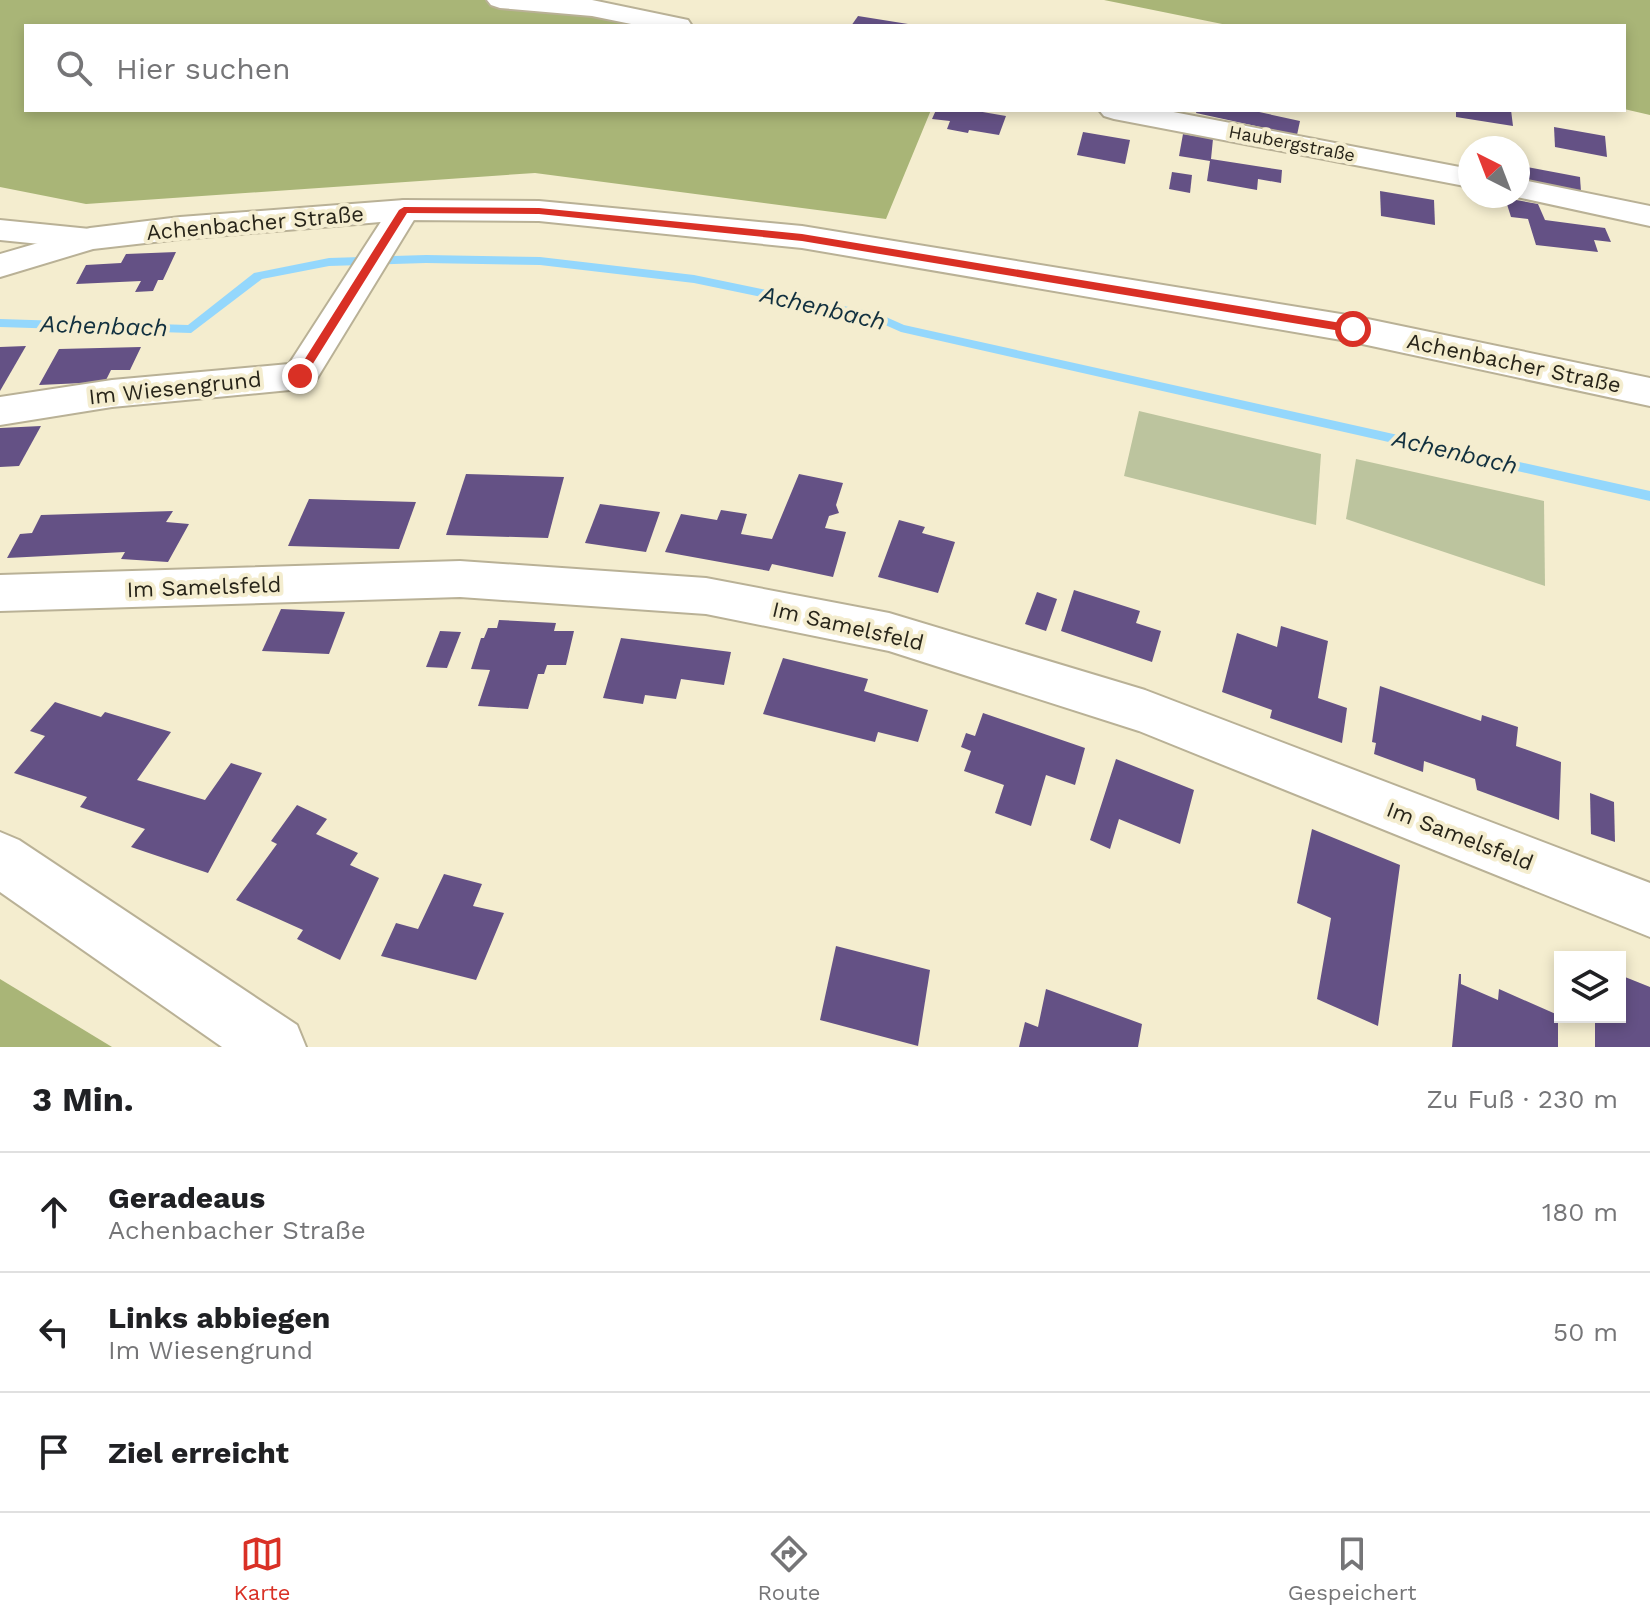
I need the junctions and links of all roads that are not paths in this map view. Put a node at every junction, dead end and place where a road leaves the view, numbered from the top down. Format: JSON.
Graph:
{"nodes":[{"id":1,"x":500,"y":0,"type":"edge"},
{"id":2,"x":669,"y":24,"type":"edge"},
{"id":3,"x":1125,"y":112,"type":"edge"},
{"id":4,"x":1458,"y":176,"type":"edge"},
{"id":5,"x":1530,"y":191,"type":"edge"},
{"id":6,"x":404,"y":210,"type":"junction"},
{"id":7,"x":1650,"y":216,"type":"edge"},
{"id":8,"x":0,"y":230,"type":"edge"},
{"id":9,"x":90,"y":239,"type":"junction"},
{"id":10,"x":0,"y":266,"type":"edge"},
{"id":11,"x":1650,"y":392,"type":"edge"},
{"id":12,"x":0,"y":411,"type":"edge"},
{"id":13,"x":0,"y":593,"type":"edge"},
{"id":14,"x":0,"y":859,"type":"edge"},
{"id":15,"x":1650,"y":910,"type":"edge"},
{"id":16,"x":275,"y":1047,"type":"edge"}],
"edges":[{"from":1,"to":2,"type":"street"},
{"from":3,"to":4,"type":"street","name":"Haubergstraße"},
{"from":5,"to":7,"type":"street"},
{"from":6,"to":9,"type":"main road","name":"Achenbacher Straße"},
{"from":6,"to":11,"type":"main road","name":"Achenbacher Straße"},
{"from":6,"to":12,"type":"street","name":"Im Wiesengrund"},
{"from":8,"to":9,"type":"street"},
{"from":9,"to":10,"type":"main road","name":"Achenbacher Straße"},
{"from":13,"to":15,"type":"street","name":"Im Samelsfeld"},
{"from":14,"to":16,"type":"main road"}]}
